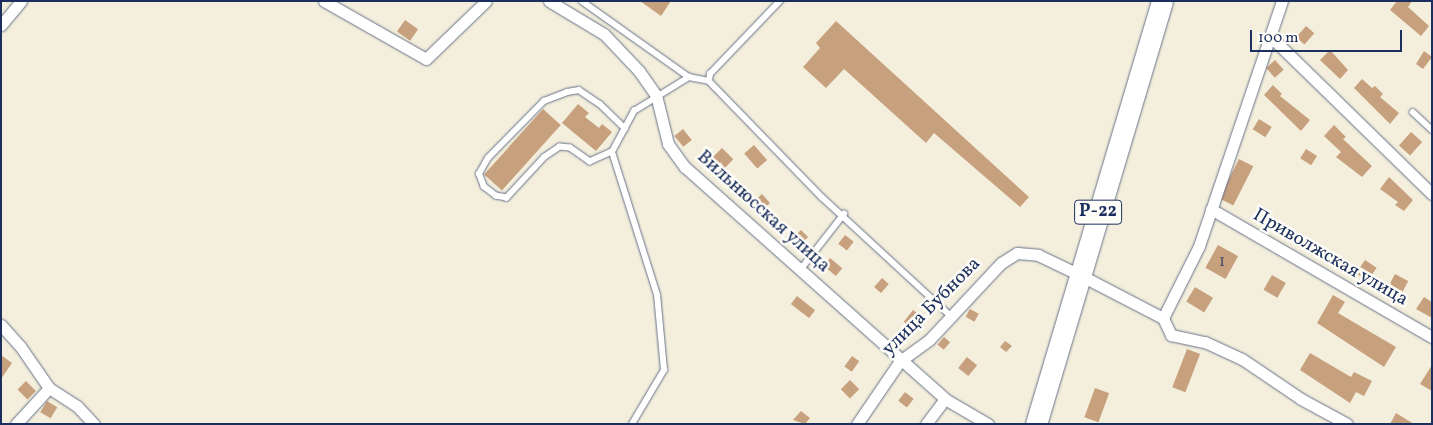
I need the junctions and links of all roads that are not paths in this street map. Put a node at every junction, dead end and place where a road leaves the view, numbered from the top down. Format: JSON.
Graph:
{"nodes":[{"id":1,"x":21,"y":1,"type":"edge"},
{"id":2,"x":324,"y":1,"type":"edge"},
{"id":3,"x":486,"y":1,"type":"edge"},
{"id":4,"x":549,"y":1,"type":"edge"},
{"id":5,"x":582,"y":1,"type":"edge"},
{"id":6,"x":780,"y":1,"type":"edge"},
{"id":7,"x":1162,"y":1,"type":"edge"},
{"id":8,"x":1282,"y":1,"type":"edge"},
{"id":9,"x":1,"y":25,"type":"edge"},
{"id":10,"x":1272,"y":37,"type":"junction"},
{"id":11,"x":689,"y":77,"type":"junction"},
{"id":12,"x":709,"y":81,"type":"junction"},
{"id":13,"x":656,"y":95,"type":"junction"},
{"id":14,"x":1413,"y":112,"type":"dead end"},
{"id":15,"x":625,"y":128,"type":"junction"},
{"id":16,"x":1432,"y":130,"type":"edge"},
{"id":17,"x":612,"y":152,"type":"junction"},
{"id":18,"x":1432,"y":194,"type":"edge"},
{"id":19,"x":1211,"y":209,"type":"junction"},
{"id":20,"x":844,"y":214,"type":"junction"},
{"id":21,"x":801,"y":269,"type":"junction"},
{"id":22,"x":1080,"y":276,"type":"junction"},
{"id":23,"x":951,"y":316,"type":"junction"},
{"id":24,"x":1163,"y":318,"type":"junction"},
{"id":25,"x":1,"y":325,"type":"edge"},
{"id":26,"x":1432,"y":337,"type":"edge"},
{"id":27,"x":900,"y":361,"type":"junction"},
{"id":28,"x":49,"y":388,"type":"junction"},
{"id":29,"x":945,"y":399,"type":"junction"},
{"id":30,"x":1039,"y":421,"type":"edge"},
{"id":31,"x":16,"y":424,"type":"edge"},
{"id":32,"x":94,"y":424,"type":"edge"},
{"id":33,"x":632,"y":424,"type":"edge"},
{"id":34,"x":857,"y":424,"type":"edge"},
{"id":35,"x":926,"y":424,"type":"edge"},
{"id":36,"x":988,"y":424,"type":"edge"},
{"id":37,"x":1347,"y":424,"type":"edge"}],
"edges":[{"from":1,"to":9,"type":"street"},
{"from":2,"to":3,"type":"street"},
{"from":4,"to":13,"type":"street","name":"Вильнюсская улица"},
{"from":5,"to":11,"type":"lane"},
{"from":6,"to":12,"type":"lane"},
{"from":7,"to":22,"type":"highway","number":"Р-22"},
{"from":8,"to":10,"type":"street"},
{"from":10,"to":18,"type":"street"},
{"from":10,"to":19,"type":"street"},
{"from":11,"to":12,"type":"lane"},
{"from":11,"to":13,"type":"lane"},
{"from":12,"to":20,"type":"lane"},
{"from":13,"to":15,"type":"lane"},
{"from":13,"to":21,"type":"street","name":"Вильнюсская улица"},
{"from":14,"to":16,"type":"lane"},
{"from":15,"to":17,"type":"lane"},
{"from":15,"to":17,"type":"lane"},
{"from":17,"to":33,"type":"lane"},
{"from":19,"to":24,"type":"street"},
{"from":19,"to":26,"type":"street","name":"Приволжская улица"},
{"from":20,"to":21,"type":"lane"},
{"from":20,"to":23,"type":"lane"},
{"from":21,"to":27,"type":"street","name":"Вильнюсская улица"},
{"from":22,"to":23,"type":"street","name":"улица Бубнова"},
{"from":22,"to":24,"type":"street","name":"улица Бубнова"},
{"from":22,"to":30,"type":"highway","number":"Р-22"},
{"from":23,"to":27,"type":"street","name":"улица Бубнова"},
{"from":24,"to":37,"type":"street"},
{"from":25,"to":28,"type":"street"},
{"from":27,"to":29,"type":"street","name":"Вильнюсская улица"},
{"from":27,"to":34,"type":"street","name":"улица Бубнова"},
{"from":28,"to":31,"type":"street"},
{"from":28,"to":32,"type":"street"},
{"from":29,"to":35,"type":"street"},
{"from":29,"to":36,"type":"street","name":"Вильнюсская улица"}]}
